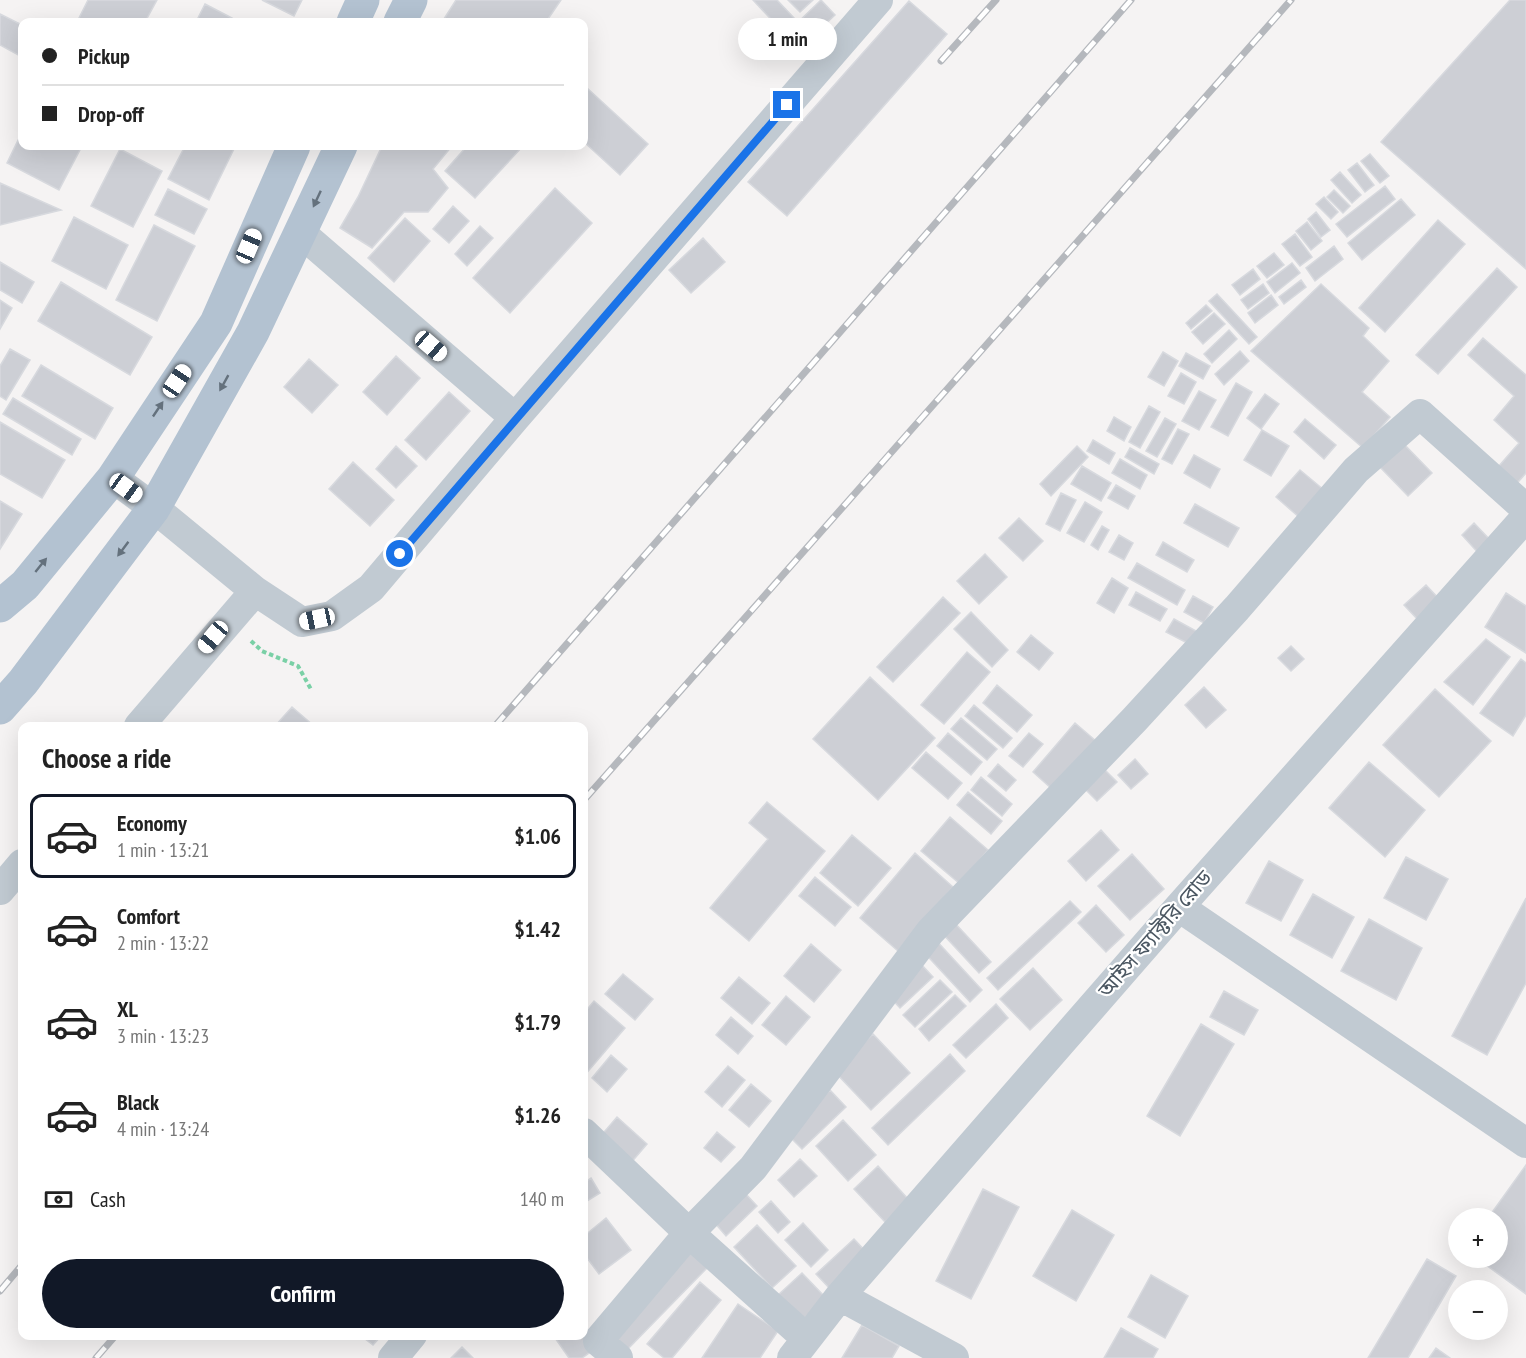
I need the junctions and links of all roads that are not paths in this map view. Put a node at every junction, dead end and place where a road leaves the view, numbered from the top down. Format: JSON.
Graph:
{"nodes":[{"id":1,"x":363,"y":0,"type":"edge"},
{"id":2,"x":411,"y":0,"type":"edge"},
{"id":3,"x":878,"y":0,"type":"edge"},
{"id":4,"x":354,"y":18,"type":"edge"},
{"id":5,"x":402,"y":18,"type":"edge"},
{"id":6,"x":292,"y":150,"type":"edge"},
{"id":7,"x":339,"y":150,"type":"edge"},
{"id":8,"x":301,"y":233,"type":"junction"},
{"id":9,"x":515,"y":418,"type":"junction"},
{"id":10,"x":113,"y":478,"type":"junction"},
{"id":11,"x":154,"y":508,"type":"junction"},
{"id":12,"x":1526,"y":509,"type":"edge"},
{"id":13,"x":1526,"y":517,"type":"edge"},
{"id":14,"x":255,"y":591,"type":"junction"},
{"id":15,"x":0,"y":606,"type":"edge"},
{"id":16,"x":11,"y":690,"type":"edge"},
{"id":17,"x":0,"y":708,"type":"edge"},
{"id":18,"x":142,"y":722,"type":"edge"},
{"id":19,"x":18,"y":869,"type":"edge"},
{"id":20,"x":0,"y":890,"type":"edge"},
{"id":21,"x":1179,"y":907,"type":"junction"},
{"id":22,"x":588,"y":1143,"type":"edge"},
{"id":23,"x":1526,"y":1143,"type":"edge"},
{"id":24,"x":689,"y":1233,"type":"junction"},
{"id":25,"x":840,"y":1296,"type":"junction"},
{"id":26,"x":408,"y":1340,"type":"edge"},
{"id":27,"x":799,"y":1348,"type":"edge"},
{"id":28,"x":393,"y":1358,"type":"edge"},
{"id":29,"x":618,"y":1358,"type":"edge"},
{"id":30,"x":954,"y":1358,"type":"edge"}],
"edges":[{"from":1,"to":4,"type":"main road"},
{"from":2,"to":5,"type":"main road"},
{"from":3,"to":9,"type":"street"},
{"from":10,"to":6,"type":"main road","one_way":true},
{"from":7,"to":8,"type":"main road","one_way":true},
{"from":8,"to":9,"type":"street"},
{"from":8,"to":11,"type":"main road","one_way":true},
{"from":9,"to":14,"type":"street"},
{"from":10,"to":11,"type":"street"},
{"from":15,"to":10,"type":"main road","one_way":true},
{"from":11,"to":14,"type":"street"},
{"from":11,"to":16,"type":"main road","one_way":true},
{"from":12,"to":24,"type":"street"},
{"from":13,"to":21,"type":"street","name":"আইস ফ্যাক্টরি রোড"},
{"from":14,"to":18,"type":"street"},
{"from":16,"to":17,"type":"main road"},
{"from":19,"to":20,"type":"street"},
{"from":21,"to":23,"type":"street"},
{"from":21,"to":25,"type":"street","name":"আইস ফ্যাক্টরি রোড"},
{"from":22,"to":24,"type":"street"},
{"from":24,"to":27,"type":"street"},
{"from":24,"to":29,"type":"street"},
{"from":25,"to":27,"type":"street","name":"আইস ফ্যাক্টরি রোড"},
{"from":25,"to":30,"type":"street"},
{"from":26,"to":28,"type":"street"}]}
